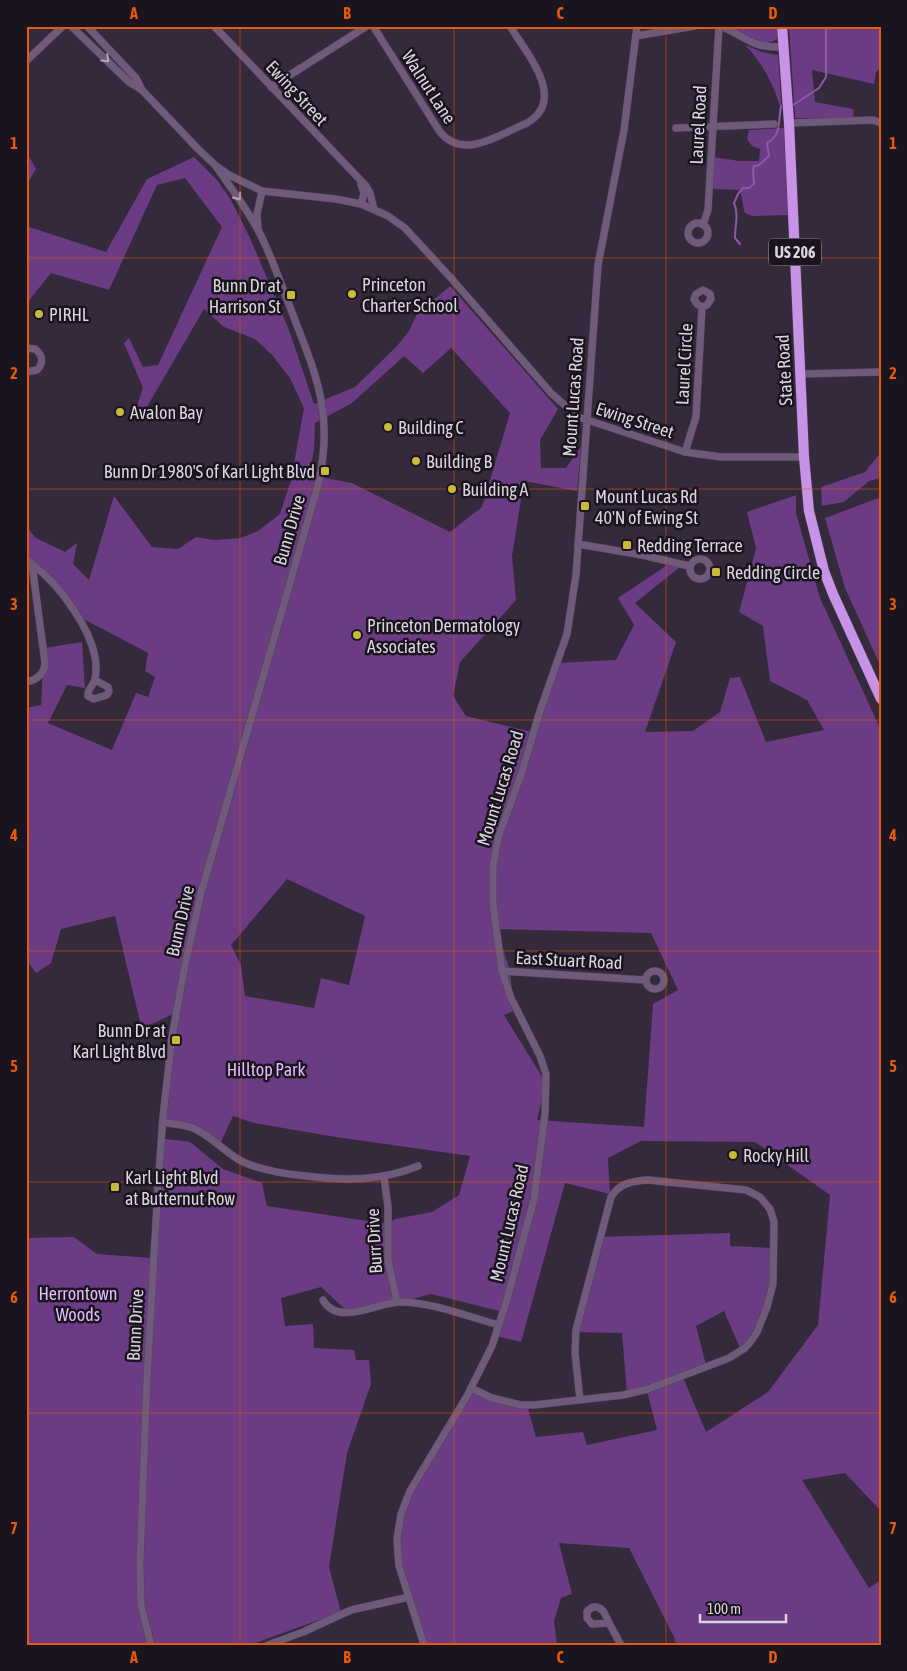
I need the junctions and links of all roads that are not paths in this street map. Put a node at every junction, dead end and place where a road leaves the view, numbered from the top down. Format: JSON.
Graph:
{"nodes":[{"id":1,"x":63,"y":26,"type":"edge"},
{"id":2,"x":71,"y":26,"type":"edge"},
{"id":3,"x":87,"y":26,"type":"edge"},
{"id":4,"x":214,"y":26,"type":"edge"},
{"id":5,"x":366,"y":26,"type":"edge"},
{"id":6,"x":373,"y":26,"type":"edge"},
{"id":7,"x":510,"y":26,"type":"edge"},
{"id":8,"x":637,"y":26,"type":"edge"},
{"id":9,"x":695,"y":26,"type":"edge"},
{"id":10,"x":720,"y":26,"type":"edge"},
{"id":11,"x":782,"y":26,"type":"edge"},
{"id":12,"x":670,"y":28,"type":"edge"},
{"id":13,"x":636,"y":36,"type":"junction"},
{"id":14,"x":784,"y":47,"type":"junction"},
{"id":15,"x":26,"y":61,"type":"edge"},
{"id":16,"x":271,"y":87,"type":"junction"},
{"id":17,"x":142,"y":90,"type":"junction"},
{"id":18,"x":789,"y":123,"type":"junction"},
{"id":19,"x":881,"y":123,"type":"edge"},
{"id":20,"x":774,"y":124,"type":"dead end"},
{"id":21,"x":712,"y":126,"type":"junction"},
{"id":22,"x":676,"y":128,"type":"dead end"},
{"id":23,"x":216,"y":166,"type":"junction"},
{"id":24,"x":358,"y":180,"type":"junction"},
{"id":25,"x":262,"y":191,"type":"junction"},
{"id":26,"x":361,"y":204,"type":"junction"},
{"id":27,"x":374,"y":209,"type":"junction"},
{"id":28,"x":703,"y":225,"type":"dead end"},
{"id":29,"x":258,"y":229,"type":"junction"},
{"id":30,"x":702,"y":307,"type":"dead end"},
{"id":31,"x":26,"y":348,"type":"edge"},
{"id":32,"x":26,"y":372,"type":"edge"},
{"id":33,"x":881,"y":372,"type":"edge"},
{"id":34,"x":801,"y":374,"type":"junction"},
{"id":35,"x":586,"y":420,"type":"junction"},
{"id":36,"x":685,"y":452,"type":"junction"},
{"id":37,"x":804,"y":457,"type":"junction"},
{"id":38,"x":578,"y":544,"type":"junction"},
{"id":39,"x":29,"y":562,"type":"edge"},
{"id":40,"x":690,"y":566,"type":"dead end"},
{"id":41,"x":95,"y":680,"type":"dead end"},
{"id":42,"x":26,"y":682,"type":"edge"},
{"id":43,"x":881,"y":699,"type":"edge"},
{"id":44,"x":502,"y":971,"type":"junction"},
{"id":45,"x":646,"y":980,"type":"dead end"},
{"id":46,"x":163,"y":1122,"type":"junction"},
{"id":47,"x":418,"y":1166,"type":"dead end"},
{"id":48,"x":384,"y":1177,"type":"junction"},
{"id":49,"x":323,"y":1300,"type":"dead end"},
{"id":50,"x":397,"y":1302,"type":"junction"},
{"id":51,"x":499,"y":1326,"type":"junction"},
{"id":52,"x":472,"y":1388,"type":"junction"},
{"id":53,"x":580,"y":1400,"type":"junction"},
{"id":54,"x":409,"y":1596,"type":"junction"},
{"id":55,"x":609,"y":1623,"type":"dead end"},
{"id":56,"x":151,"y":1645,"type":"edge"},
{"id":57,"x":268,"y":1645,"type":"edge"},
{"id":58,"x":424,"y":1645,"type":"edge"},
{"id":59,"x":621,"y":1645,"type":"edge"}],
"edges":[{"from":1,"to":15,"type":"street"},
{"from":2,"to":17,"type":"street","one_way":true},
{"from":3,"to":17,"type":"street"},
{"from":4,"to":16,"type":"street","name":"Ewing Street"},
{"from":5,"to":16,"type":"street"},
{"from":6,"to":7,"type":"street","name":"Walnut Lane"},
{"from":8,"to":13,"type":"street","name":"Mount Lucas Road"},
{"from":9,"to":12,"type":"street"},
{"from":10,"to":14,"type":"street"},
{"from":10,"to":21,"type":"street","name":"Laurel Road"},
{"from":11,"to":14,"type":"highway","name":"State Road","number":"US 206"},
{"from":12,"to":13,"type":"street"},
{"from":13,"to":35,"type":"street","name":"Mount Lucas Road"},
{"from":14,"to":18,"type":"highway","name":"State Road","number":"US 206"},
{"from":16,"to":24,"type":"street","name":"Ewing Street"},
{"from":17,"to":23,"type":"street"},
{"from":18,"to":19,"type":"street"},
{"from":18,"to":34,"type":"highway","name":"State Road","number":"US 206"},
{"from":20,"to":21,"type":"street"},
{"from":21,"to":22,"type":"street"},
{"from":21,"to":28,"type":"street","name":"Laurel Road"},
{"from":23,"to":25,"type":"street","name":"Ewing Street"},
{"from":23,"to":29,"type":"street","name":"Bunn Drive","one_way":true},
{"from":24,"to":26,"type":"street"},
{"from":24,"to":27,"type":"street","name":"Ewing Street"},
{"from":25,"to":26,"type":"street","name":"Ewing Street"},
{"from":25,"to":29,"type":"street","name":"Bunn Drive"},
{"from":26,"to":27,"type":"street","name":"Ewing Street"},
{"from":27,"to":35,"type":"street","name":"Ewing Street"},
{"from":29,"to":46,"type":"street","name":"Bunn Drive"},
{"from":30,"to":36,"type":"street","name":"Laurel Circle"},
{"from":31,"to":32,"type":"street"},
{"from":33,"to":34,"type":"street"},
{"from":34,"to":37,"type":"highway","name":"State Road","number":"US 206"},
{"from":35,"to":36,"type":"street","name":"Ewing Street"},
{"from":35,"to":38,"type":"street","name":"Mount Lucas Road"},
{"from":36,"to":37,"type":"street","name":"Ewing Street"},
{"from":37,"to":43,"type":"highway","name":"State Road","number":"US 206"},
{"from":38,"to":40,"type":"street"},
{"from":38,"to":44,"type":"street","name":"Mount Lucas Road"},
{"from":39,"to":41,"type":"street"},
{"from":39,"to":42,"type":"street"},
{"from":44,"to":45,"type":"street","name":"East Stuart Road"},
{"from":44,"to":51,"type":"street","name":"Mount Lucas Road"},
{"from":46,"to":48,"type":"street"},
{"from":46,"to":56,"type":"street","name":"Bunn Drive"},
{"from":47,"to":48,"type":"street"},
{"from":48,"to":50,"type":"street","name":"Burr Drive"},
{"from":49,"to":50,"type":"street"},
{"from":50,"to":51,"type":"street"},
{"from":51,"to":52,"type":"street","name":"Mount Lucas Road"},
{"from":52,"to":53,"type":"street"},
{"from":52,"to":54,"type":"street","name":"Mount Lucas Road"},
{"from":53,"to":53,"type":"street"},
{"from":54,"to":57,"type":"street"},
{"from":54,"to":58,"type":"street","name":"Mount Lucas Road"},
{"from":55,"to":59,"type":"street"}]}
